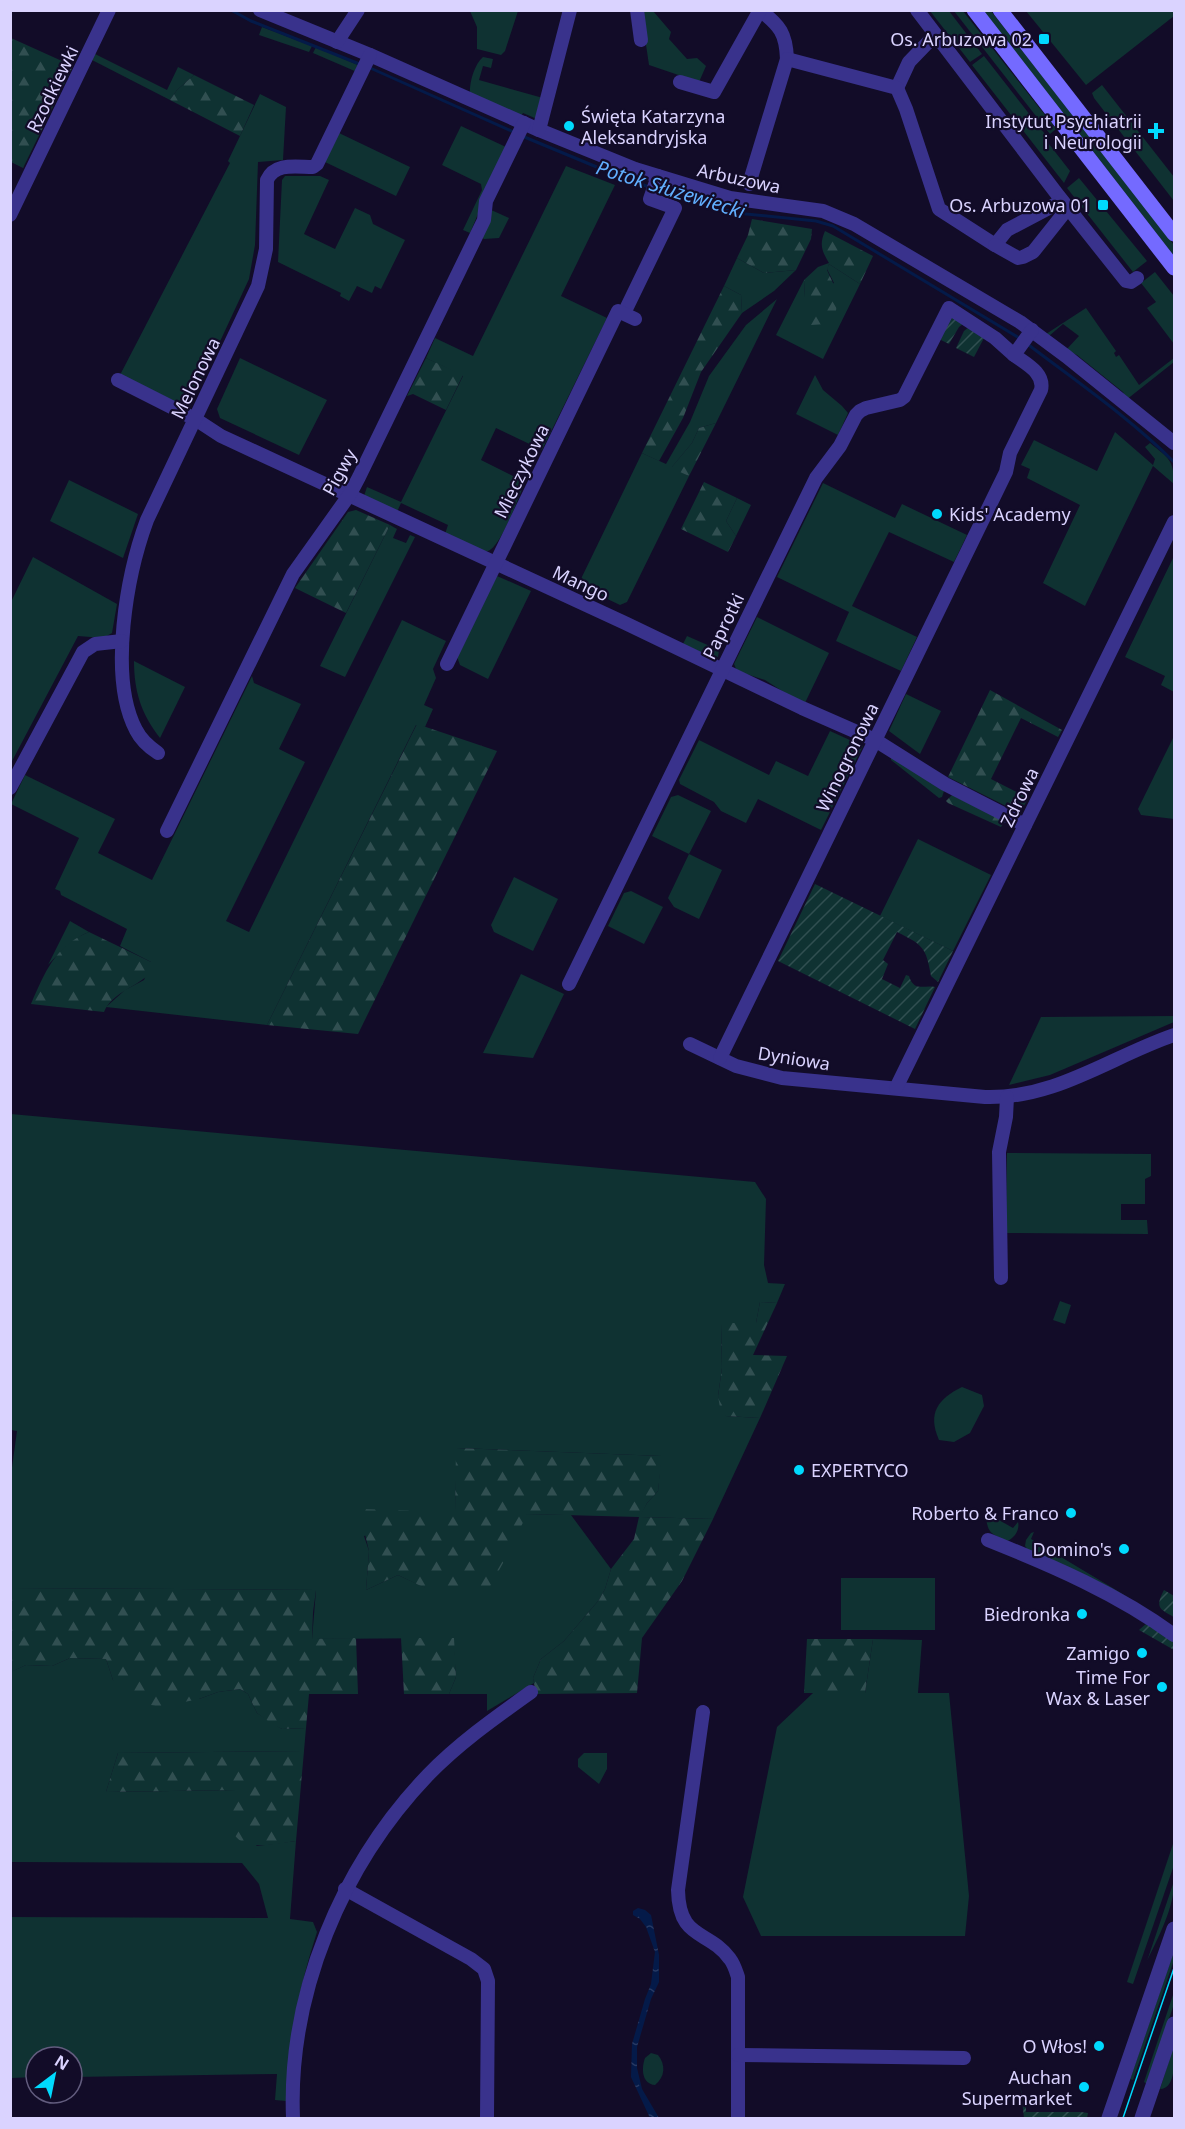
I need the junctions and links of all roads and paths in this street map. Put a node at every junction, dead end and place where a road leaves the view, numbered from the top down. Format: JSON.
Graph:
{"nodes":[{"id":1,"x":109,"y":10,"type":"edge"},
{"id":2,"x":260,"y":10,"type":"edge"},
{"id":3,"x":358,"y":10,"type":"edge"},
{"id":4,"x":570,"y":10,"type":"edge"},
{"id":5,"x":637,"y":10,"type":"edge"},
{"id":6,"x":760,"y":10,"type":"edge"},
{"id":7,"x":917,"y":10,"type":"edge"},
{"id":8,"x":974,"y":10,"type":"edge"},
{"id":9,"x":1000,"y":10,"type":"edge"},
{"id":10,"x":935,"y":35,"type":"junction"},
{"id":11,"x":641,"y":40,"type":"dead end"},
{"id":12,"x":337,"y":42,"type":"junction"},
{"id":13,"x":369,"y":57,"type":"junction"},
{"id":14,"x":787,"y":59,"type":"junction"},
{"id":15,"x":680,"y":82,"type":"dead end"},
{"id":16,"x":897,"y":88,"type":"junction"},
{"id":17,"x":523,"y":125,"type":"junction"},
{"id":18,"x":539,"y":130,"type":"junction"},
{"id":19,"x":655,"y":184,"type":"junction"},
{"id":20,"x":749,"y":184,"type":"dead end"},
{"id":21,"x":1065,"y":205,"type":"junction"},
{"id":22,"x":10,"y":215,"type":"edge"},
{"id":23,"x":1174,"y":234,"type":"edge"},
{"id":24,"x":995,"y":245,"type":"junction"},
{"id":25,"x":1174,"y":268,"type":"edge"},
{"id":26,"x":1137,"y":278,"type":"dead end"},
{"id":27,"x":627,"y":307,"type":"dead end"},
{"id":28,"x":635,"y":319,"type":"dead end"},
{"id":29,"x":1030,"y":332,"type":"junction"},
{"id":30,"x":1017,"y":351,"type":"junction"},
{"id":31,"x":118,"y":380,"type":"dead end"},
{"id":32,"x":195,"y":419,"type":"junction"},
{"id":33,"x":1174,"y":443,"type":"edge"},
{"id":34,"x":350,"y":494,"type":"junction"},
{"id":35,"x":1174,"y":522,"type":"edge"},
{"id":36,"x":496,"y":563,"type":"junction"},
{"id":37,"x":122,"y":641,"type":"junction"},
{"id":38,"x":447,"y":664,"type":"dead end"},
{"id":39,"x":722,"y":669,"type":"junction"},
{"id":40,"x":875,"y":740,"type":"junction"},
{"id":41,"x":158,"y":753,"type":"dead end"},
{"id":42,"x":10,"y":788,"type":"edge"},
{"id":43,"x":1025,"y":825,"type":"junction"},
{"id":44,"x":167,"y":831,"type":"dead end"},
{"id":45,"x":568,"y":984,"type":"dead end"},
{"id":46,"x":1174,"y":1035,"type":"edge"},
{"id":47,"x":690,"y":1044,"type":"dead end"},
{"id":48,"x":720,"y":1058,"type":"junction"},
{"id":49,"x":896,"y":1088,"type":"junction"},
{"id":50,"x":1007,"y":1097,"type":"junction"},
{"id":51,"x":1001,"y":1278,"type":"dead end"},
{"id":52,"x":988,"y":1540,"type":"dead end"},
{"id":53,"x":1149,"y":1617,"type":"junction"},
{"id":54,"x":1174,"y":1626,"type":"edge"},
{"id":55,"x":1174,"y":1635,"type":"edge"},
{"id":56,"x":531,"y":1692,"type":"dead end"},
{"id":57,"x":704,"y":1712,"type":"dead end"},
{"id":58,"x":345,"y":1890,"type":"junction"},
{"id":59,"x":1174,"y":1929,"type":"edge"},
{"id":60,"x":1174,"y":2024,"type":"edge"},
{"id":61,"x":738,"y":2055,"type":"junction"},
{"id":62,"x":964,"y":2058,"type":"dead end"},
{"id":63,"x":293,"y":2118,"type":"edge"},
{"id":64,"x":488,"y":2118,"type":"edge"},
{"id":65,"x":738,"y":2118,"type":"edge"},
{"id":66,"x":1109,"y":2118,"type":"edge"},
{"id":67,"x":1142,"y":2118,"type":"edge"}],
"edges":[{"from":1,"to":22,"type":"street","name":"Rzodkiewki"},
{"from":2,"to":12,"type":"street","name":"Arbuzowa"},
{"from":3,"to":12,"type":"street"},
{"from":4,"to":18,"type":"street"},
{"from":5,"to":11,"type":"street"},
{"from":6,"to":14,"type":"street"},
{"from":6,"to":15,"type":"street"},
{"from":7,"to":10,"type":"street"},
{"from":8,"to":25,"type":"main road"},
{"from":9,"to":23,"type":"main road"},
{"from":10,"to":16,"type":"street"},
{"from":10,"to":21,"type":"street"},
{"from":12,"to":13,"type":"street","name":"Arbuzowa"},
{"from":13,"to":17,"type":"street","name":"Arbuzowa"},
{"from":13,"to":32,"type":"street","name":"Melonowa"},
{"from":14,"to":16,"type":"street"},
{"from":14,"to":20,"type":"street"},
{"from":16,"to":24,"type":"street"},
{"from":17,"to":18,"type":"street","name":"Arbuzowa"},
{"from":17,"to":34,"type":"street","name":"Pigwy"},
{"from":18,"to":19,"type":"street","name":"Arbuzowa"},
{"from":19,"to":27,"type":"street"},
{"from":19,"to":29,"type":"street","name":"Arbuzowa"},
{"from":21,"to":24,"type":"street"},
{"from":21,"to":24,"type":"street"},
{"from":21,"to":26,"type":"street"},
{"from":28,"to":36,"type":"street","name":"Mieczykowa"},
{"from":29,"to":30,"type":"street"},
{"from":29,"to":33,"type":"street","name":"Arbuzowa"},
{"from":30,"to":39,"type":"street","name":"Paprotki"},
{"from":30,"to":40,"type":"street","name":"Winogronowa"},
{"from":31,"to":32,"type":"street","name":"Mango"},
{"from":32,"to":34,"type":"street","name":"Mango"},
{"from":32,"to":37,"type":"street","name":"Melonowa"},
{"from":34,"to":36,"type":"street","name":"Mango"},
{"from":34,"to":44,"type":"street","name":"Pigwy"},
{"from":35,"to":43,"type":"street","name":"Zdrowa"},
{"from":36,"to":38,"type":"street","name":"Mieczykowa"},
{"from":36,"to":39,"type":"street","name":"Mango"},
{"from":37,"to":41,"type":"street","name":"Melonowa"},
{"from":37,"to":42,"type":"street"},
{"from":39,"to":40,"type":"street","name":"Mango"},
{"from":39,"to":45,"type":"street","name":"Paprotki"},
{"from":40,"to":43,"type":"street","name":"Mango"},
{"from":40,"to":48,"type":"street","name":"Winogronowa"},
{"from":43,"to":49,"type":"street","name":"Zdrowa"},
{"from":46,"to":50,"type":"street","name":"Dyniowa"},
{"from":47,"to":48,"type":"street","name":"Dyniowa"},
{"from":48,"to":49,"type":"street","name":"Dyniowa"},
{"from":49,"to":50,"type":"street","name":"Dyniowa"},
{"from":50,"to":51,"type":"street"},
{"from":52,"to":53,"type":"street"},
{"from":53,"to":54,"type":"street"},
{"from":53,"to":55,"type":"street"},
{"from":56,"to":58,"type":"street"},
{"from":57,"to":61,"type":"street"},
{"from":58,"to":63,"type":"street"},
{"from":58,"to":64,"type":"street"},
{"from":59,"to":66,"type":"street"},
{"from":60,"to":67,"type":"street"},
{"from":61,"to":62,"type":"street"},
{"from":61,"to":65,"type":"street"}]}
